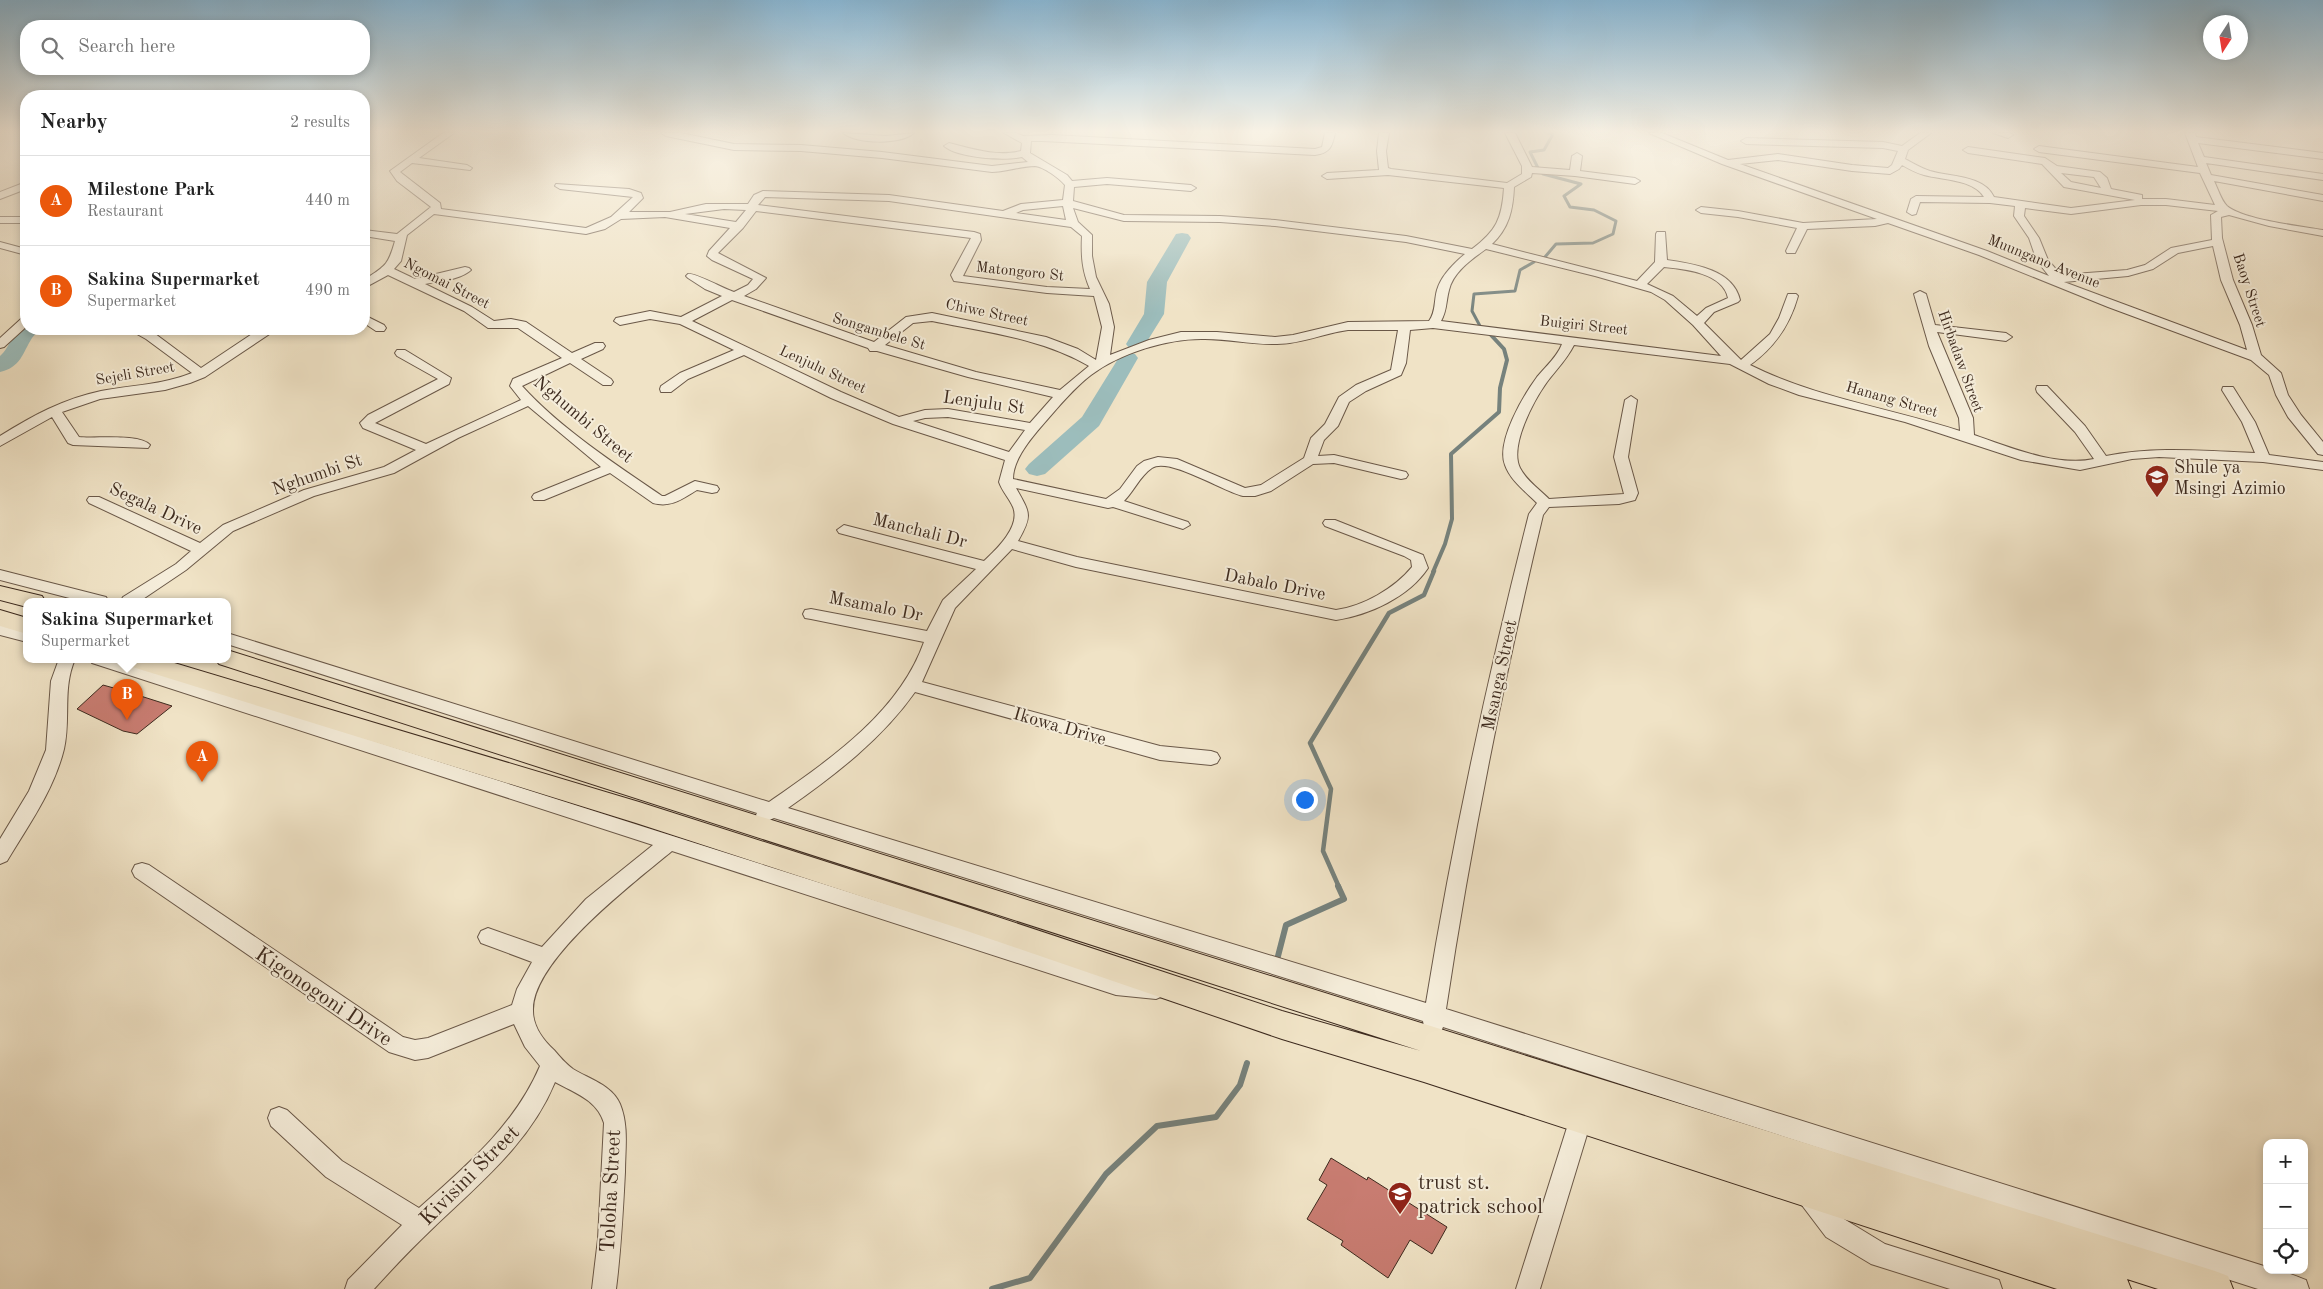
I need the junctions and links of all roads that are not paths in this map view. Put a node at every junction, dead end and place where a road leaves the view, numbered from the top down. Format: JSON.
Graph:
{"nodes":[{"id":1,"x":423,"y":193,"type":"edge"},
{"id":2,"x":632,"y":193,"type":"edge"},
{"id":3,"x":771,"y":193,"type":"edge"},
{"id":4,"x":776,"y":193,"type":"edge"},
{"id":5,"x":1069,"y":193,"type":"edge"},
{"id":6,"x":1509,"y":193,"type":"edge"},
{"id":7,"x":1815,"y":193,"type":"edge"},
{"id":8,"x":1987,"y":193,"type":"edge"},
{"id":9,"x":2117,"y":193,"type":"edge"},
{"id":10,"x":2216,"y":193,"type":"edge"},
{"id":11,"x":2299,"y":193,"type":"edge"},
{"id":12,"x":2323,"y":198,"type":"edge"},
{"id":13,"x":1990,"y":200,"type":"junction"},
{"id":14,"x":2157,"y":202,"type":"junction"},
{"id":15,"x":1067,"y":203,"type":"junction"},
{"id":16,"x":2020,"y":205,"type":"junction"},
{"id":17,"x":752,"y":209,"type":"junction"},
{"id":18,"x":1701,"y":210,"type":"dead end"},
{"id":19,"x":2226,"y":210,"type":"junction"},
{"id":20,"x":433,"y":211,"type":"junction"},
{"id":21,"x":1912,"y":212,"type":"dead end"},
{"id":22,"x":1003,"y":214,"type":"junction"},
{"id":23,"x":670,"y":215,"type":"junction"},
{"id":24,"x":620,"y":216,"type":"junction"},
{"id":25,"x":1889,"y":219,"type":"junction"},
{"id":26,"x":0,"y":220,"type":"edge"},
{"id":27,"x":20,"y":220,"type":"edge"},
{"id":28,"x":1074,"y":224,"type":"junction"},
{"id":29,"x":739,"y":226,"type":"junction"},
{"id":30,"x":1804,"y":226,"type":"junction"},
{"id":31,"x":370,"y":234,"type":"edge"},
{"id":32,"x":1661,"y":234,"type":"dead end"},
{"id":33,"x":2323,"y":234,"type":"edge"},
{"id":34,"x":400,"y":238,"type":"junction"},
{"id":35,"x":2218,"y":242,"type":"junction"},
{"id":36,"x":0,"y":245,"type":"edge"},
{"id":37,"x":20,"y":250,"type":"edge"},
{"id":38,"x":1481,"y":250,"type":"junction"},
{"id":39,"x":1791,"y":251,"type":"dead end"},
{"id":40,"x":1661,"y":263,"type":"junction"},
{"id":41,"x":387,"y":270,"type":"junction"},
{"id":42,"x":465,"y":270,"type":"dead end"},
{"id":43,"x":692,"y":276,"type":"dead end"},
{"id":44,"x":2055,"y":279,"type":"junction"},
{"id":45,"x":370,"y":281,"type":"edge"},
{"id":46,"x":413,"y":283,"type":"junction"},
{"id":47,"x":1641,"y":284,"type":"junction"},
{"id":48,"x":1096,"y":293,"type":"junction"},
{"id":49,"x":1920,"y":294,"type":"dead end"},
{"id":50,"x":732,"y":296,"type":"junction"},
{"id":51,"x":1792,"y":296,"type":"dead end"},
{"id":52,"x":620,"y":321,"type":"dead end"},
{"id":53,"x":684,"y":321,"type":"junction"},
{"id":54,"x":370,"y":322,"type":"edge"},
{"id":55,"x":1698,"y":322,"type":"junction"},
{"id":56,"x":1432,"y":324,"type":"junction"},
{"id":57,"x":1405,"y":326,"type":"junction"},
{"id":58,"x":20,"y":327,"type":"edge"},
{"id":59,"x":380,"y":328,"type":"dead end"},
{"id":60,"x":1930,"y":328,"type":"junction"},
{"id":61,"x":148,"y":335,"type":"edge"},
{"id":62,"x":258,"y":335,"type":"edge"},
{"id":63,"x":2006,"y":337,"type":"dead end"},
{"id":64,"x":1570,"y":340,"type":"junction"},
{"id":65,"x":0,"y":344,"type":"edge"},
{"id":66,"x":599,"y":346,"type":"dead end"},
{"id":67,"x":874,"y":348,"type":"junction"},
{"id":68,"x":745,"y":350,"type":"junction"},
{"id":69,"x":401,"y":353,"type":"dead end"},
{"id":70,"x":2255,"y":357,"type":"junction"},
{"id":71,"x":571,"y":358,"type":"junction"},
{"id":72,"x":1737,"y":363,"type":"junction"},
{"id":73,"x":1100,"y":365,"type":"junction"},
{"id":74,"x":201,"y":374,"type":"junction"},
{"id":75,"x":607,"y":382,"type":"dead end"},
{"id":76,"x":666,"y":389,"type":"dead end"},
{"id":77,"x":2042,"y":390,"type":"dead end"},
{"id":78,"x":2228,"y":390,"type":"dead end"},
{"id":79,"x":1063,"y":395,"type":"junction"},
{"id":80,"x":1631,"y":400,"type":"dead end"},
{"id":81,"x":529,"y":401,"type":"junction"},
{"id":82,"x":53,"y":410,"type":"junction"},
{"id":83,"x":898,"y":421,"type":"junction"},
{"id":84,"x":1034,"y":428,"type":"junction"},
{"id":85,"x":1967,"y":439,"type":"junction"},
{"id":86,"x":0,"y":442,"type":"edge"},
{"id":87,"x":143,"y":445,"type":"dead end"},
{"id":88,"x":425,"y":449,"type":"junction"},
{"id":89,"x":2323,"y":451,"type":"edge"},
{"id":90,"x":1013,"y":458,"type":"junction"},
{"id":91,"x":2263,"y":458,"type":"junction"},
{"id":92,"x":1310,"y":460,"type":"junction"},
{"id":93,"x":2102,"y":461,"type":"junction"},
{"id":94,"x":2323,"y":466,"type":"edge"},
{"id":95,"x":611,"y":468,"type":"junction"},
{"id":96,"x":1402,"y":475,"type":"dead end"},
{"id":97,"x":1006,"y":482,"type":"junction"},
{"id":98,"x":712,"y":489,"type":"dead end"},
{"id":99,"x":539,"y":497,"type":"dead end"},
{"id":100,"x":94,"y":500,"type":"dead end"},
{"id":101,"x":1112,"y":502,"type":"junction"},
{"id":102,"x":1545,"y":503,"type":"junction"},
{"id":103,"x":1330,"y":523,"type":"dead end"},
{"id":104,"x":1183,"y":525,"type":"dead end"},
{"id":105,"x":844,"y":530,"type":"dead end"},
{"id":106,"x":1009,"y":543,"type":"junction"},
{"id":107,"x":202,"y":550,"type":"junction"},
{"id":108,"x":987,"y":567,"type":"junction"},
{"id":109,"x":0,"y":575,"type":"edge"},
{"id":110,"x":0,"y":593,"type":"edge"},
{"id":111,"x":23,"y":598,"type":"edge"},
{"id":112,"x":88,"y":598,"type":"edge"},
{"id":113,"x":134,"y":598,"type":"edge"},
{"id":114,"x":811,"y":614,"type":"dead end"},
{"id":115,"x":0,"y":618,"type":"edge"},
{"id":116,"x":23,"y":625,"type":"edge"},
{"id":117,"x":0,"y":629,"type":"edge"},
{"id":118,"x":23,"y":636,"type":"edge"},
{"id":119,"x":933,"y":638,"type":"junction"},
{"id":120,"x":231,"y":639,"type":"edge"},
{"id":121,"x":231,"y":659,"type":"edge"},
{"id":122,"x":66,"y":663,"type":"edge"},
{"id":123,"x":110,"y":663,"type":"edge"},
{"id":124,"x":147,"y":663,"type":"edge"},
{"id":125,"x":911,"y":685,"type":"junction"},
{"id":126,"x":1211,"y":758,"type":"dead end"},
{"id":127,"x":761,"y":817,"type":"junction"},
{"id":128,"x":668,"y":844,"type":"junction"},
{"id":129,"x":0,"y":856,"type":"edge"},
{"id":130,"x":840,"y":865,"type":"junction"},
{"id":131,"x":142,"y":871,"type":"dead end"},
{"id":132,"x":971,"y":907,"type":"junction"},
{"id":133,"x":488,"y":937,"type":"dead end"},
{"id":134,"x":544,"y":958,"type":"junction"},
{"id":135,"x":1195,"y":995,"type":"junction"},
{"id":136,"x":522,"y":1011,"type":"junction"},
{"id":137,"x":1432,"y":1027,"type":"junction"},
{"id":138,"x":552,"y":1063,"type":"junction"},
{"id":139,"x":278,"y":1118,"type":"dead end"},
{"id":140,"x":1581,"y":1118,"type":"junction"},
{"id":141,"x":1804,"y":1191,"type":"junction"},
{"id":142,"x":421,"y":1223,"type":"junction"},
{"id":143,"x":357,"y":1289,"type":"edge"},
{"id":144,"x":604,"y":1289,"type":"edge"},
{"id":145,"x":1528,"y":1289,"type":"edge"},
{"id":146,"x":1990,"y":1289,"type":"edge"},
{"id":147,"x":2113,"y":1289,"type":"edge"},
{"id":148,"x":2216,"y":1289,"type":"edge"},
{"id":149,"x":2297,"y":1289,"type":"edge"}],
"edges":[{"from":1,"to":20,"type":"street"},
{"from":2,"to":24,"type":"street"},
{"from":3,"to":17,"type":"street"},
{"from":4,"to":22,"type":"street"},
{"from":5,"to":15,"type":"street"},
{"from":6,"to":38,"type":"street"},
{"from":7,"to":25,"type":"street","name":"Muungano Avenue"},
{"from":8,"to":13,"type":"street"},
{"from":9,"to":14,"type":"street"},
{"from":10,"to":19,"type":"street"},
{"from":11,"to":12,"type":"street"},
{"from":13,"to":16,"type":"street"},
{"from":13,"to":21,"type":"street"},
{"from":14,"to":16,"type":"street"},
{"from":14,"to":19,"type":"street"},
{"from":15,"to":22,"type":"street"},
{"from":15,"to":28,"type":"street"},
{"from":15,"to":38,"type":"street","name":"Hanang Street"},
{"from":16,"to":44,"type":"street"},
{"from":17,"to":23,"type":"street"},
{"from":17,"to":29,"type":"street"},
{"from":17,"to":48,"type":"street","name":"Matongoro St"},
{"from":18,"to":30,"type":"street"},
{"from":19,"to":33,"type":"street"},
{"from":19,"to":35,"type":"street","name":"Baoy Street"},
{"from":20,"to":24,"type":"street"},
{"from":20,"to":34,"type":"street"},
{"from":22,"to":28,"type":"street"},
{"from":23,"to":24,"type":"street"},
{"from":23,"to":29,"type":"street"},
{"from":25,"to":30,"type":"street"},
{"from":25,"to":44,"type":"street","name":"Muungano Avenue"},
{"from":26,"to":27,"type":"street"},
{"from":28,"to":48,"type":"street"},
{"from":29,"to":50,"type":"street"},
{"from":30,"to":39,"type":"street"},
{"from":31,"to":34,"type":"street"},
{"from":32,"to":40,"type":"street"},
{"from":34,"to":41,"type":"street"},
{"from":35,"to":44,"type":"street"},
{"from":35,"to":70,"type":"street","name":"Baoy Street"},
{"from":36,"to":37,"type":"street"},
{"from":38,"to":47,"type":"street","name":"Hanang Street"},
{"from":38,"to":56,"type":"street"},
{"from":40,"to":47,"type":"street"},
{"from":40,"to":55,"type":"street"},
{"from":41,"to":45,"type":"street"},
{"from":41,"to":46,"type":"street","name":"Ngomai Street"},
{"from":42,"to":46,"type":"street"},
{"from":43,"to":50,"type":"street","name":"Songambele St"},
{"from":44,"to":70,"type":"street","name":"Muungano Avenue"},
{"from":46,"to":71,"type":"street","name":"Ngomai Street"},
{"from":47,"to":55,"type":"street","name":"Hanang Street"},
{"from":48,"to":73,"type":"street"},
{"from":49,"to":60,"type":"street","name":"Hirbadaw Street"},
{"from":50,"to":53,"type":"street"},
{"from":50,"to":67,"type":"street","name":"Songambele St"},
{"from":51,"to":72,"type":"street"},
{"from":52,"to":53,"type":"street","name":"Lenjulu Street"},
{"from":53,"to":68,"type":"street","name":"Lenjulu Street"},
{"from":54,"to":59,"type":"street"},
{"from":55,"to":72,"type":"street","name":"Hanang Street"},
{"from":56,"to":57,"type":"street","name":"Buigiri Street"},
{"from":56,"to":64,"type":"street","name":"Buigiri Street"},
{"from":57,"to":73,"type":"street","name":"Buigiri Street"},
{"from":57,"to":92,"type":"street"},
{"from":58,"to":65,"type":"street"},
{"from":60,"to":63,"type":"street"},
{"from":60,"to":85,"type":"street","name":"Hirbadaw Street"},
{"from":61,"to":74,"type":"street"},
{"from":62,"to":74,"type":"street","name":"Sejeli Street"},
{"from":64,"to":72,"type":"street","name":"Buigiri Street"},
{"from":64,"to":102,"type":"street"},
{"from":66,"to":71,"type":"street","name":"Nghumbi Street"},
{"from":67,"to":73,"type":"street","name":"Chiwe Street"},
{"from":67,"to":79,"type":"street","name":"Songambele St"},
{"from":68,"to":76,"type":"street"},
{"from":68,"to":83,"type":"street","name":"Lenjulu Street"},
{"from":69,"to":88,"type":"street"},
{"from":70,"to":89,"type":"street","name":"Muungano Avenue"},
{"from":71,"to":75,"type":"street"},
{"from":71,"to":81,"type":"street","name":"Nghumbi Street"},
{"from":72,"to":85,"type":"street","name":"Hanang Street"},
{"from":73,"to":79,"type":"street","name":"Buigiri Street"},
{"from":74,"to":82,"type":"street","name":"Sejeli Street"},
{"from":77,"to":93,"type":"street"},
{"from":78,"to":91,"type":"street"},
{"from":79,"to":84,"type":"street","name":"Buigiri Street"},
{"from":80,"to":102,"type":"street"},
{"from":81,"to":88,"type":"street","name":"Nghumbi St"},
{"from":81,"to":95,"type":"street","name":"Nghumbi Street"},
{"from":82,"to":86,"type":"street","name":"Sejeli Street"},
{"from":82,"to":87,"type":"street"},
{"from":83,"to":84,"type":"street","name":"Lenjulu St"},
{"from":83,"to":90,"type":"street","name":"Lenjulu Street"},
{"from":84,"to":90,"type":"street","name":"Buigiri Street"},
{"from":85,"to":93,"type":"street","name":"Hanang Street"},
{"from":88,"to":107,"type":"street","name":"Nghumbi St"},
{"from":90,"to":97,"type":"street","name":"Buigiri Street"},
{"from":91,"to":93,"type":"street","name":"Hanang Street"},
{"from":91,"to":94,"type":"street","name":"Hanang Street"},
{"from":92,"to":96,"type":"street"},
{"from":92,"to":101,"type":"street"},
{"from":95,"to":98,"type":"street","name":"Nghumbi Street"},
{"from":95,"to":99,"type":"street"},
{"from":97,"to":101,"type":"street"},
{"from":97,"to":106,"type":"street"},
{"from":100,"to":107,"type":"street","name":"Segala Drive"},
{"from":101,"to":104,"type":"street"},
{"from":102,"to":137,"type":"street","name":"Msanga Street"},
{"from":103,"to":106,"type":"street","name":"Dabalo Drive"},
{"from":105,"to":108,"type":"street","name":"Manchali Dr"},
{"from":106,"to":108,"type":"street"},
{"from":107,"to":113,"type":"street","name":"Nghumbi St"},
{"from":108,"to":119,"type":"street"},
{"from":109,"to":112,"type":"street"},
{"from":110,"to":111,"type":"highway"},
{"from":114,"to":119,"type":"street","name":"Msamalo Dr"},
{"from":115,"to":116,"type":"highway"},
{"from":117,"to":118,"type":"street"},
{"from":119,"to":125,"type":"street"},
{"from":120,"to":127,"type":"street"},
{"from":121,"to":127,"type":"highway"},
{"from":122,"to":129,"type":"street"},
{"from":123,"to":128,"type":"street"},
{"from":124,"to":130,"type":"highway"},
{"from":125,"to":126,"type":"street","name":"Ikowa Drive"},
{"from":125,"to":127,"type":"street"},
{"from":127,"to":130,"type":"highway"},
{"from":127,"to":137,"type":"street"},
{"from":128,"to":134,"type":"street"},
{"from":128,"to":135,"type":"street"},
{"from":130,"to":132,"type":"highway"},
{"from":131,"to":136,"type":"street","name":"Kigonogoni Drive"},
{"from":132,"to":135,"type":"highway"},
{"from":132,"to":137,"type":"highway"},
{"from":133,"to":134,"type":"street"},
{"from":134,"to":136,"type":"street"},
{"from":135,"to":140,"type":"highway"},
{"from":136,"to":138,"type":"street"},
{"from":137,"to":148,"type":"highway"},
{"from":137,"to":149,"type":"street"},
{"from":138,"to":142,"type":"street","name":"Kivisini Street"},
{"from":138,"to":144,"type":"street","name":"Toloha Street"},
{"from":139,"to":142,"type":"street"},
{"from":140,"to":141,"type":"highway"},
{"from":140,"to":145,"type":"street"},
{"from":141,"to":146,"type":"street"},
{"from":141,"to":147,"type":"highway"},
{"from":142,"to":143,"type":"street","name":"Kivisini Street"}]}
